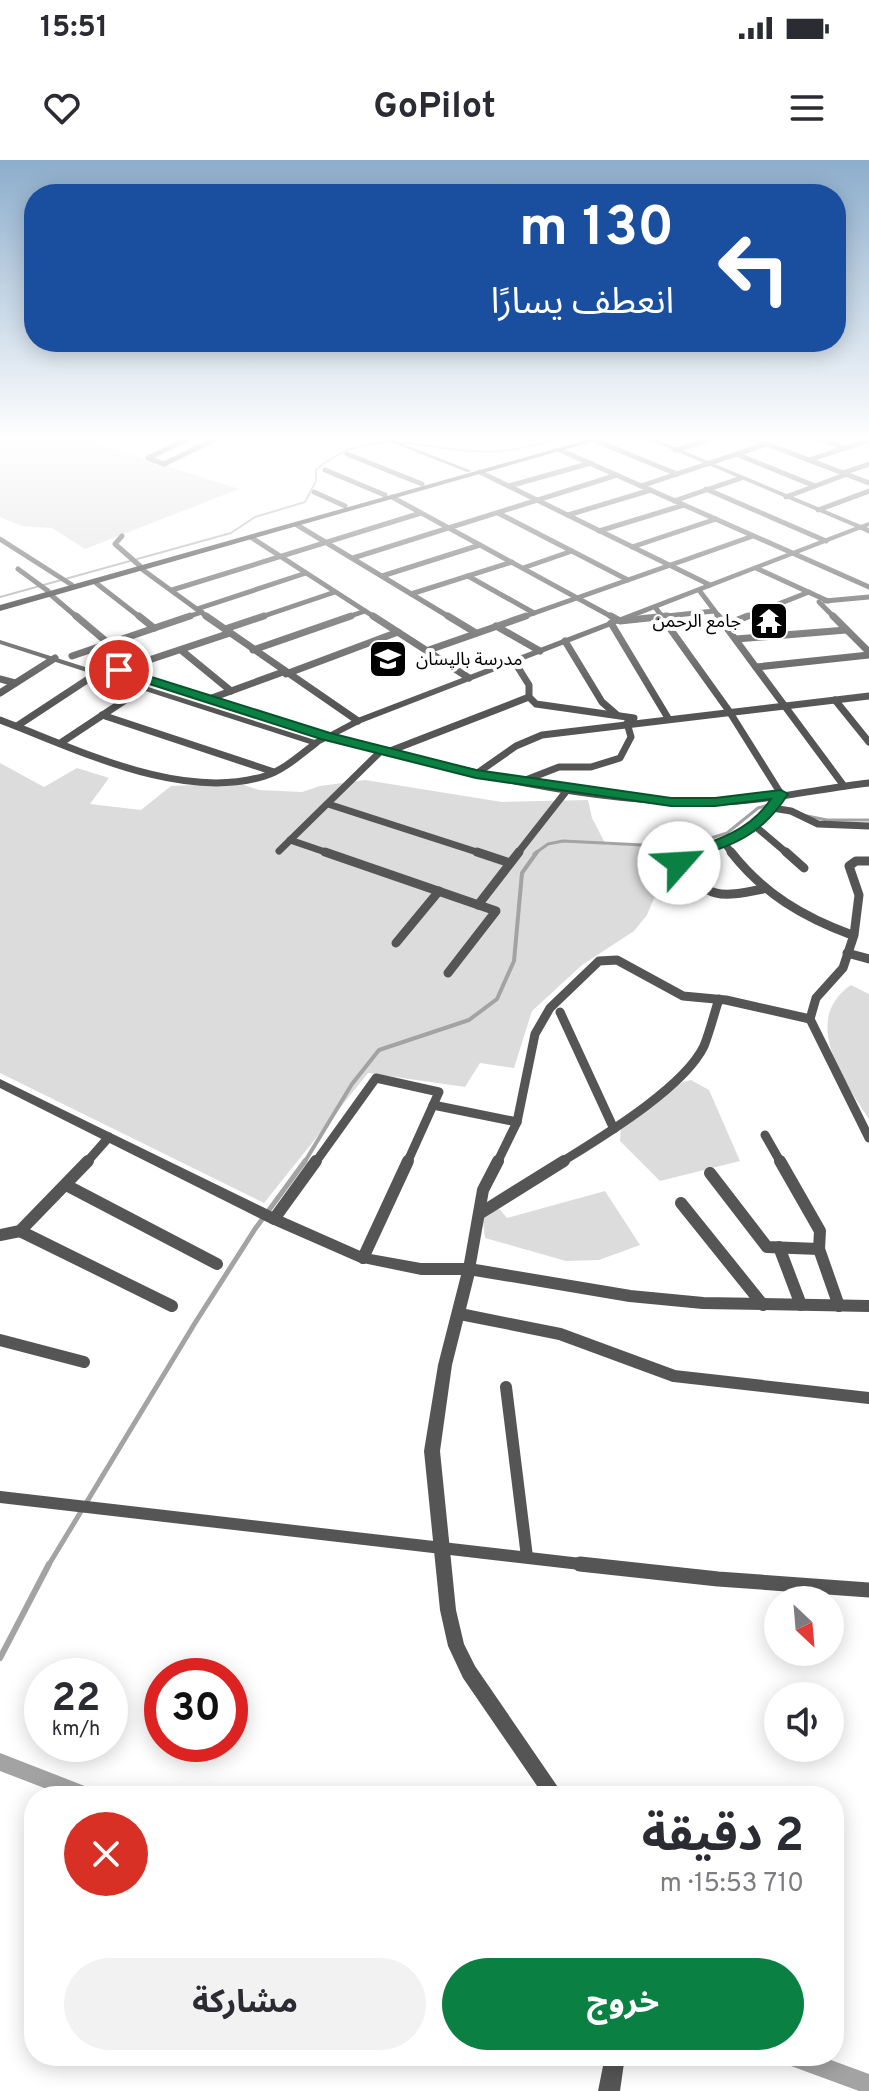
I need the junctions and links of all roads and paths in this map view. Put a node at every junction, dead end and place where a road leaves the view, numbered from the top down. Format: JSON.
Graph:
{"nodes":[{"id":1,"x":280,"y":526,"type":"edge"},
{"id":2,"x":293,"y":526,"type":"edge"},
{"id":3,"x":299,"y":526,"type":"edge"},
{"id":4,"x":378,"y":526,"type":"edge"},
{"id":5,"x":445,"y":526,"type":"edge"},
{"id":6,"x":455,"y":526,"type":"edge"},
{"id":7,"x":524,"y":526,"type":"edge"},
{"id":8,"x":590,"y":526,"type":"edge"},
{"id":9,"x":615,"y":526,"type":"edge"},
{"id":10,"x":695,"y":526,"type":"edge"},
{"id":11,"x":731,"y":526,"type":"edge"},
{"id":12,"x":792,"y":526,"type":"edge"},
{"id":13,"x":866,"y":527,"type":"edge"},
{"id":14,"x":449,"y":528,"type":"junction"},
{"id":15,"x":599,"y":531,"type":"junction"},
{"id":16,"x":122,"y":536,"type":"dead end"},
{"id":17,"x":753,"y":536,"type":"junction"},
{"id":18,"x":252,"y":538,"type":"junction"},
{"id":19,"x":0,"y":539,"type":"edge"},
{"id":20,"x":826,"y":541,"type":"junction"},
{"id":21,"x":326,"y":542,"type":"junction"},
{"id":22,"x":480,"y":545,"type":"junction"},
{"id":23,"x":632,"y":547,"type":"junction"},
{"id":24,"x":572,"y":551,"type":"junction"},
{"id":25,"x":793,"y":554,"type":"junction"},
{"id":26,"x":187,"y":555,"type":"junction"},
{"id":27,"x":280,"y":556,"type":"junction"},
{"id":28,"x":353,"y":558,"type":"junction"},
{"id":29,"x":512,"y":562,"type":"junction"},
{"id":30,"x":138,"y":564,"type":"junction"},
{"id":31,"x":670,"y":565,"type":"junction"},
{"id":32,"x":523,"y":568,"type":"junction"},
{"id":33,"x":756,"y":568,"type":"junction"},
{"id":34,"x":18,"y":569,"type":"dead end"},
{"id":35,"x":306,"y":573,"type":"junction"},
{"id":36,"x":382,"y":576,"type":"junction"},
{"id":37,"x":468,"y":576,"type":"junction"},
{"id":38,"x":628,"y":580,"type":"junction"},
{"id":39,"x":66,"y":581,"type":"junction"},
{"id":40,"x":96,"y":583,"type":"junction"},
{"id":41,"x":710,"y":585,"type":"junction"},
{"id":42,"x":869,"y":587,"type":"edge"},
{"id":43,"x":45,"y":589,"type":"junction"},
{"id":44,"x":172,"y":590,"type":"junction"},
{"id":45,"x":699,"y":590,"type":"junction"},
{"id":46,"x":335,"y":592,"type":"junction"},
{"id":47,"x":809,"y":592,"type":"junction"},
{"id":48,"x":411,"y":594,"type":"junction"},
{"id":49,"x":869,"y":597,"type":"edge"},
{"id":50,"x":577,"y":598,"type":"junction"},
{"id":51,"x":828,"y":601,"type":"junction"},
{"id":52,"x":0,"y":606,"type":"edge"},
{"id":53,"x":655,"y":607,"type":"junction"},
{"id":54,"x":199,"y":610,"type":"junction"},
{"id":55,"x":365,"y":611,"type":"junction"},
{"id":56,"x":714,"y":611,"type":"junction"},
{"id":57,"x":534,"y":613,"type":"junction"},
{"id":58,"x":662,"y":616,"type":"junction"},
{"id":59,"x":616,"y":622,"type":"junction"},
{"id":60,"x":725,"y":625,"type":"junction"},
{"id":61,"x":496,"y":626,"type":"junction"},
{"id":62,"x":154,"y":628,"type":"junction"},
{"id":63,"x":846,"y":630,"type":"junction"},
{"id":64,"x":228,"y":631,"type":"junction"},
{"id":65,"x":398,"y":632,"type":"junction"},
{"id":66,"x":476,"y":633,"type":"junction"},
{"id":67,"x":0,"y":635,"type":"edge"},
{"id":68,"x":736,"y":639,"type":"junction"},
{"id":69,"x":565,"y":641,"type":"junction"},
{"id":70,"x":0,"y":642,"type":"edge"},
{"id":71,"x":15,"y":643,"type":"junction"},
{"id":72,"x":108,"y":643,"type":"junction"},
{"id":73,"x":181,"y":650,"type":"junction"},
{"id":74,"x":253,"y":650,"type":"junction"},
{"id":75,"x":426,"y":651,"type":"junction"},
{"id":76,"x":540,"y":651,"type":"junction"},
{"id":77,"x":869,"y":654,"type":"edge"},
{"id":78,"x":72,"y":656,"type":"junction"},
{"id":79,"x":55,"y":658,"type":"junction"},
{"id":80,"x":514,"y":661,"type":"junction"},
{"id":81,"x":80,"y":662,"type":"junction"},
{"id":82,"x":756,"y":667,"type":"junction"},
{"id":83,"x":119,"y":670,"type":"junction"},
{"id":84,"x":99,"y":672,"type":"junction"},
{"id":85,"x":284,"y":673,"type":"junction"},
{"id":86,"x":469,"y":678,"type":"junction"},
{"id":87,"x":0,"y":679,"type":"edge"},
{"id":88,"x":15,"y":683,"type":"junction"},
{"id":89,"x":145,"y":687,"type":"junction"},
{"id":90,"x":177,"y":689,"type":"junction"},
{"id":91,"x":231,"y":691,"type":"junction"},
{"id":92,"x":0,"y":693,"type":"edge"},
{"id":93,"x":169,"y":695,"type":"junction"},
{"id":94,"x":869,"y":696,"type":"edge"},
{"id":95,"x":529,"y":697,"type":"junction"},
{"id":96,"x":209,"y":699,"type":"junction"},
{"id":97,"x":835,"y":700,"type":"junction"},
{"id":98,"x":784,"y":705,"type":"junction"},
{"id":99,"x":729,"y":711,"type":"junction"},
{"id":100,"x":102,"y":715,"type":"junction"},
{"id":101,"x":618,"y":716,"type":"junction"},
{"id":102,"x":668,"y":718,"type":"junction"},
{"id":103,"x":0,"y":720,"type":"edge"},
{"id":104,"x":648,"y":720,"type":"junction"},
{"id":105,"x":358,"y":721,"type":"junction"},
{"id":106,"x":627,"y":723,"type":"junction"},
{"id":107,"x":17,"y":726,"type":"junction"},
{"id":108,"x":326,"y":736,"type":"junction"},
{"id":109,"x":62,"y":742,"type":"junction"},
{"id":110,"x":869,"y":742,"type":"edge"},
{"id":111,"x":316,"y":743,"type":"junction"},
{"id":112,"x":385,"y":751,"type":"junction"},
{"id":113,"x":274,"y":772,"type":"junction"},
{"id":114,"x":476,"y":774,"type":"junction"},
{"id":115,"x":521,"y":782,"type":"junction"},
{"id":116,"x":869,"y":783,"type":"edge"},
{"id":117,"x":844,"y":786,"type":"junction"},
{"id":118,"x":568,"y":789,"type":"junction"},
{"id":119,"x":777,"y":801,"type":"junction"},
{"id":120,"x":328,"y":804,"type":"junction"},
{"id":121,"x":755,"y":826,"type":"junction"},
{"id":122,"x":869,"y":826,"type":"edge"},
{"id":123,"x":290,"y":840,"type":"junction"},
{"id":124,"x":724,"y":843,"type":"junction"},
{"id":125,"x":279,"y":851,"type":"dead end"},
{"id":126,"x":869,"y":861,"type":"edge"},
{"id":127,"x":510,"y":863,"type":"junction"},
{"id":128,"x":804,"y":868,"type":"dead end"},
{"id":129,"x":763,"y":889,"type":"junction"},
{"id":130,"x":439,"y":891,"type":"junction"},
{"id":131,"x":478,"y":905,"type":"junction"},
{"id":132,"x":852,"y":935,"type":"junction"},
{"id":133,"x":396,"y":943,"type":"dead end"},
{"id":134,"x":847,"y":953,"type":"junction"},
{"id":135,"x":869,"y":959,"type":"edge"},
{"id":136,"x":448,"y":973,"type":"dead end"},
{"id":137,"x":719,"y":999,"type":"junction"},
{"id":138,"x":560,"y":1012,"type":"dead end"},
{"id":139,"x":810,"y":1019,"type":"junction"},
{"id":140,"x":0,"y":1083,"type":"edge"},
{"id":141,"x":433,"y":1105,"type":"junction"},
{"id":142,"x":517,"y":1122,"type":"junction"},
{"id":143,"x":614,"y":1129,"type":"junction"},
{"id":144,"x":765,"y":1135,"type":"dead end"},
{"id":145,"x":109,"y":1137,"type":"junction"},
{"id":146,"x":869,"y":1138,"type":"edge"},
{"id":147,"x":710,"y":1173,"type":"dead end"},
{"id":148,"x":66,"y":1185,"type":"junction"},
{"id":149,"x":681,"y":1203,"type":"dead end"},
{"id":150,"x":479,"y":1214,"type":"junction"},
{"id":151,"x":274,"y":1219,"type":"junction"},
{"id":152,"x":20,"y":1231,"type":"junction"},
{"id":153,"x":0,"y":1235,"type":"edge"},
{"id":154,"x":779,"y":1247,"type":"junction"},
{"id":155,"x":819,"y":1249,"type":"junction"},
{"id":156,"x":363,"y":1258,"type":"junction"},
{"id":157,"x":217,"y":1264,"type":"dead end"},
{"id":158,"x":469,"y":1269,"type":"junction"},
{"id":159,"x":763,"y":1305,"type":"junction"},
{"id":160,"x":801,"y":1305,"type":"junction"},
{"id":161,"x":172,"y":1306,"type":"dead end"},
{"id":162,"x":839,"y":1306,"type":"junction"},
{"id":163,"x":869,"y":1306,"type":"edge"},
{"id":164,"x":460,"y":1314,"type":"junction"},
{"id":165,"x":0,"y":1340,"type":"edge"},
{"id":166,"x":84,"y":1362,"type":"dead end"},
{"id":167,"x":506,"y":1387,"type":"dead end"},
{"id":168,"x":869,"y":1398,"type":"edge"},
{"id":169,"x":0,"y":1497,"type":"edge"},
{"id":170,"x":441,"y":1547,"type":"junction"},
{"id":171,"x":527,"y":1557,"type":"junction"},
{"id":172,"x":869,"y":1590,"type":"edge"},
{"id":173,"x":548,"y":1786,"type":"edge"},
{"id":174,"x":613,"y":2066,"type":"edge"},
{"id":175,"x":609,"y":2091,"type":"edge"}],
"edges":[{"from":1,"to":26,"type":"main road"},
{"from":2,"to":18,"type":"main road"},
{"from":3,"to":21,"type":"street"},
{"from":4,"to":21,"type":"street"},
{"from":5,"to":14,"type":"street"},
{"from":6,"to":14,"type":"street"},
{"from":7,"to":24,"type":"street"},
{"from":8,"to":15,"type":"street"},
{"from":9,"to":15,"type":"street"},
{"from":10,"to":23,"type":"street"},
{"from":11,"to":17,"type":"street"},
{"from":12,"to":20,"type":"street"},
{"from":13,"to":20,"type":"street"},
{"from":14,"to":22,"type":"street"},
{"from":14,"to":28,"type":"street"},
{"from":15,"to":23,"type":"street"},
{"from":16,"to":30,"type":"street"},
{"from":17,"to":25,"type":"street"},
{"from":17,"to":31,"type":"street"},
{"from":18,"to":26,"type":"main road"},
{"from":18,"to":27,"type":"street"},
{"from":19,"to":39,"type":"street"},
{"from":20,"to":25,"type":"street"},
{"from":21,"to":27,"type":"street"},
{"from":21,"to":28,"type":"street"},
{"from":22,"to":29,"type":"street"},
{"from":22,"to":36,"type":"street"},
{"from":23,"to":31,"type":"street"},
{"from":24,"to":32,"type":"street"},
{"from":24,"to":38,"type":"street"},
{"from":25,"to":33,"type":"street"},
{"from":25,"to":42,"type":"street"},
{"from":26,"to":30,"type":"main road"},
{"from":27,"to":35,"type":"street"},
{"from":27,"to":44,"type":"street"},
{"from":28,"to":36,"type":"street"},
{"from":29,"to":32,"type":"street"},
{"from":29,"to":37,"type":"street"},
{"from":30,"to":39,"type":"main road"},
{"from":30,"to":40,"type":"main road"},
{"from":30,"to":44,"type":"street"},
{"from":31,"to":38,"type":"street"},
{"from":31,"to":41,"type":"street"},
{"from":32,"to":50,"type":"street"},
{"from":33,"to":41,"type":"street"},
{"from":33,"to":47,"type":"street"},
{"from":34,"to":43,"type":"street"},
{"from":35,"to":46,"type":"street"},
{"from":35,"to":54,"type":"street"},
{"from":36,"to":48,"type":"street"},
{"from":37,"to":48,"type":"street"},
{"from":37,"to":57,"type":"street"},
{"from":38,"to":50,"type":"street"},
{"from":39,"to":43,"type":"main road"},
{"from":40,"to":43,"type":"main road"},
{"from":40,"to":62,"type":"street"},
{"from":41,"to":45,"type":"street"},
{"from":43,"to":52,"type":"main road"},
{"from":43,"to":72,"type":"street"},
{"from":44,"to":54,"type":"street"},
{"from":45,"to":53,"type":"street"},
{"from":45,"to":56,"type":"street"},
{"from":46,"to":55,"type":"street"},
{"from":46,"to":64,"type":"street"},
{"from":47,"to":51,"type":"street"},
{"from":47,"to":60,"type":"street"},
{"from":48,"to":66,"type":"street"},
{"from":49,"to":51,"type":"street"},
{"from":50,"to":57,"type":"street"},
{"from":50,"to":59,"type":"street"},
{"from":51,"to":63,"type":"street"},
{"from":53,"to":58,"type":"street"},
{"from":53,"to":59,"type":"street"},
{"from":54,"to":62,"type":"street"},
{"from":54,"to":64,"type":"street"},
{"from":55,"to":65,"type":"street"},
{"from":55,"to":74,"type":"street"},
{"from":56,"to":58,"type":"street"},
{"from":56,"to":60,"type":"street"},
{"from":57,"to":61,"type":"street"},
{"from":58,"to":59,"type":"street"},
{"from":58,"to":99,"type":"street"},
{"from":59,"to":69,"type":"street"},
{"from":59,"to":102,"type":"street"},
{"from":60,"to":68,"type":"street"},
{"from":61,"to":66,"type":"street"},
{"from":61,"to":76,"type":"street"},
{"from":62,"to":72,"type":"street"},
{"from":63,"to":68,"type":"street"},
{"from":63,"to":77,"type":"street"},
{"from":64,"to":73,"type":"street"},
{"from":64,"to":74,"type":"street"},
{"from":65,"to":75,"type":"street"},
{"from":65,"to":85,"type":"street"},
{"from":66,"to":75,"type":"street"},
{"from":67,"to":71,"type":"street"},
{"from":68,"to":82,"type":"street"},
{"from":69,"to":76,"type":"street"},
{"from":69,"to":101,"type":"street"},
{"from":70,"to":71,"type":"street"},
{"from":71,"to":78,"type":"street"},
{"from":71,"to":79,"type":"street"},
{"from":72,"to":78,"type":"street"},
{"from":73,"to":83,"type":"street"},
{"from":73,"to":91,"type":"street"},
{"from":74,"to":85,"type":"street"},
{"from":75,"to":86,"type":"street"},
{"from":76,"to":80,"type":"street"},
{"from":77,"to":82,"type":"street"},
{"from":78,"to":81,"type":"street"},
{"from":79,"to":81,"type":"street"},
{"from":79,"to":88,"type":"street"},
{"from":80,"to":86,"type":"street"},
{"from":80,"to":95,"type":"street"},
{"from":81,"to":83,"type":"street"},
{"from":81,"to":84,"type":"street"},
{"from":82,"to":98,"type":"street"},
{"from":83,"to":90,"type":"street"},
{"from":84,"to":89,"type":"street"},
{"from":84,"to":107,"type":"street"},
{"from":85,"to":91,"type":"street"},
{"from":85,"to":105,"type":"street"},
{"from":86,"to":105,"type":"street"},
{"from":87,"to":88,"type":"street"},
{"from":88,"to":92,"type":"street"},
{"from":89,"to":93,"type":"street"},
{"from":89,"to":100,"type":"street"},
{"from":90,"to":93,"type":"street"},
{"from":90,"to":96,"type":"street"},
{"from":91,"to":96,"type":"street"},
{"from":93,"to":111,"type":"street"},
{"from":94,"to":97,"type":"street"},
{"from":95,"to":101,"type":"street"},
{"from":95,"to":112,"type":"street"},
{"from":96,"to":108,"type":"street"},
{"from":97,"to":98,"type":"street"},
{"from":97,"to":110,"type":"street"},
{"from":98,"to":99,"type":"street"},
{"from":98,"to":117,"type":"street"},
{"from":99,"to":102,"type":"street"},
{"from":99,"to":119,"type":"street"},
{"from":100,"to":109,"type":"street"},
{"from":100,"to":113,"type":"street"},
{"from":101,"to":104,"type":"street"},
{"from":102,"to":104,"type":"street"},
{"from":103,"to":107,"type":"street"},
{"from":104,"to":106,"type":"street"},
{"from":105,"to":108,"type":"street"},
{"from":106,"to":114,"type":"street"},
{"from":106,"to":115,"type":"street"},
{"from":107,"to":109,"type":"street"},
{"from":108,"to":111,"type":"street"},
{"from":108,"to":112,"type":"street"},
{"from":109,"to":113,"type":"street"},
{"from":111,"to":113,"type":"street"},
{"from":112,"to":114,"type":"street"},
{"from":112,"to":120,"type":"street"},
{"from":114,"to":115,"type":"street"},
{"from":115,"to":118,"type":"street"},
{"from":116,"to":117,"type":"street"},
{"from":117,"to":119,"type":"street"},
{"from":118,"to":119,"type":"street"},
{"from":118,"to":127,"type":"street"},
{"from":119,"to":121,"type":"street"},
{"from":119,"to":122,"type":"street"},
{"from":120,"to":123,"type":"street"},
{"from":120,"to":127,"type":"street"},
{"from":121,"to":124,"type":"street"},
{"from":121,"to":128,"type":"street"},
{"from":123,"to":125,"type":"street"},
{"from":123,"to":130,"type":"street"},
{"from":124,"to":129,"type":"street"},
{"from":124,"to":129,"type":"street"},
{"from":126,"to":132,"type":"street"},
{"from":127,"to":131,"type":"street"},
{"from":129,"to":132,"type":"street"},
{"from":130,"to":131,"type":"street"},
{"from":130,"to":133,"type":"street"},
{"from":131,"to":136,"type":"street"},
{"from":132,"to":134,"type":"street"},
{"from":134,"to":135,"type":"street"},
{"from":134,"to":139,"type":"street"},
{"from":137,"to":139,"type":"street"},
{"from":137,"to":142,"type":"street"},
{"from":137,"to":143,"type":"street"},
{"from":138,"to":143,"type":"street"},
{"from":139,"to":146,"type":"street"},
{"from":140,"to":145,"type":"street"},
{"from":141,"to":142,"type":"street"},
{"from":141,"to":151,"type":"street"},
{"from":141,"to":156,"type":"street"},
{"from":142,"to":150,"type":"street"},
{"from":143,"to":150,"type":"street"},
{"from":144,"to":155,"type":"street"},
{"from":145,"to":148,"type":"street"},
{"from":145,"to":151,"type":"street"},
{"from":147,"to":154,"type":"street"},
{"from":148,"to":152,"type":"street"},
{"from":148,"to":157,"type":"street"},
{"from":149,"to":159,"type":"street"},
{"from":150,"to":158,"type":"street"},
{"from":151,"to":156,"type":"street"},
{"from":152,"to":153,"type":"street"},
{"from":152,"to":161,"type":"street"},
{"from":154,"to":155,"type":"street"},
{"from":154,"to":160,"type":"street"},
{"from":155,"to":162,"type":"street"},
{"from":156,"to":158,"type":"street"},
{"from":158,"to":159,"type":"street"},
{"from":158,"to":164,"type":"street"},
{"from":159,"to":160,"type":"street"},
{"from":160,"to":162,"type":"street"},
{"from":162,"to":163,"type":"street"},
{"from":164,"to":168,"type":"street"},
{"from":164,"to":170,"type":"street"},
{"from":165,"to":166,"type":"street"},
{"from":167,"to":171,"type":"street"},
{"from":169,"to":170,"type":"street"},
{"from":170,"to":171,"type":"street"},
{"from":170,"to":173,"type":"street"},
{"from":171,"to":172,"type":"street"},
{"from":174,"to":175,"type":"street"}]}
